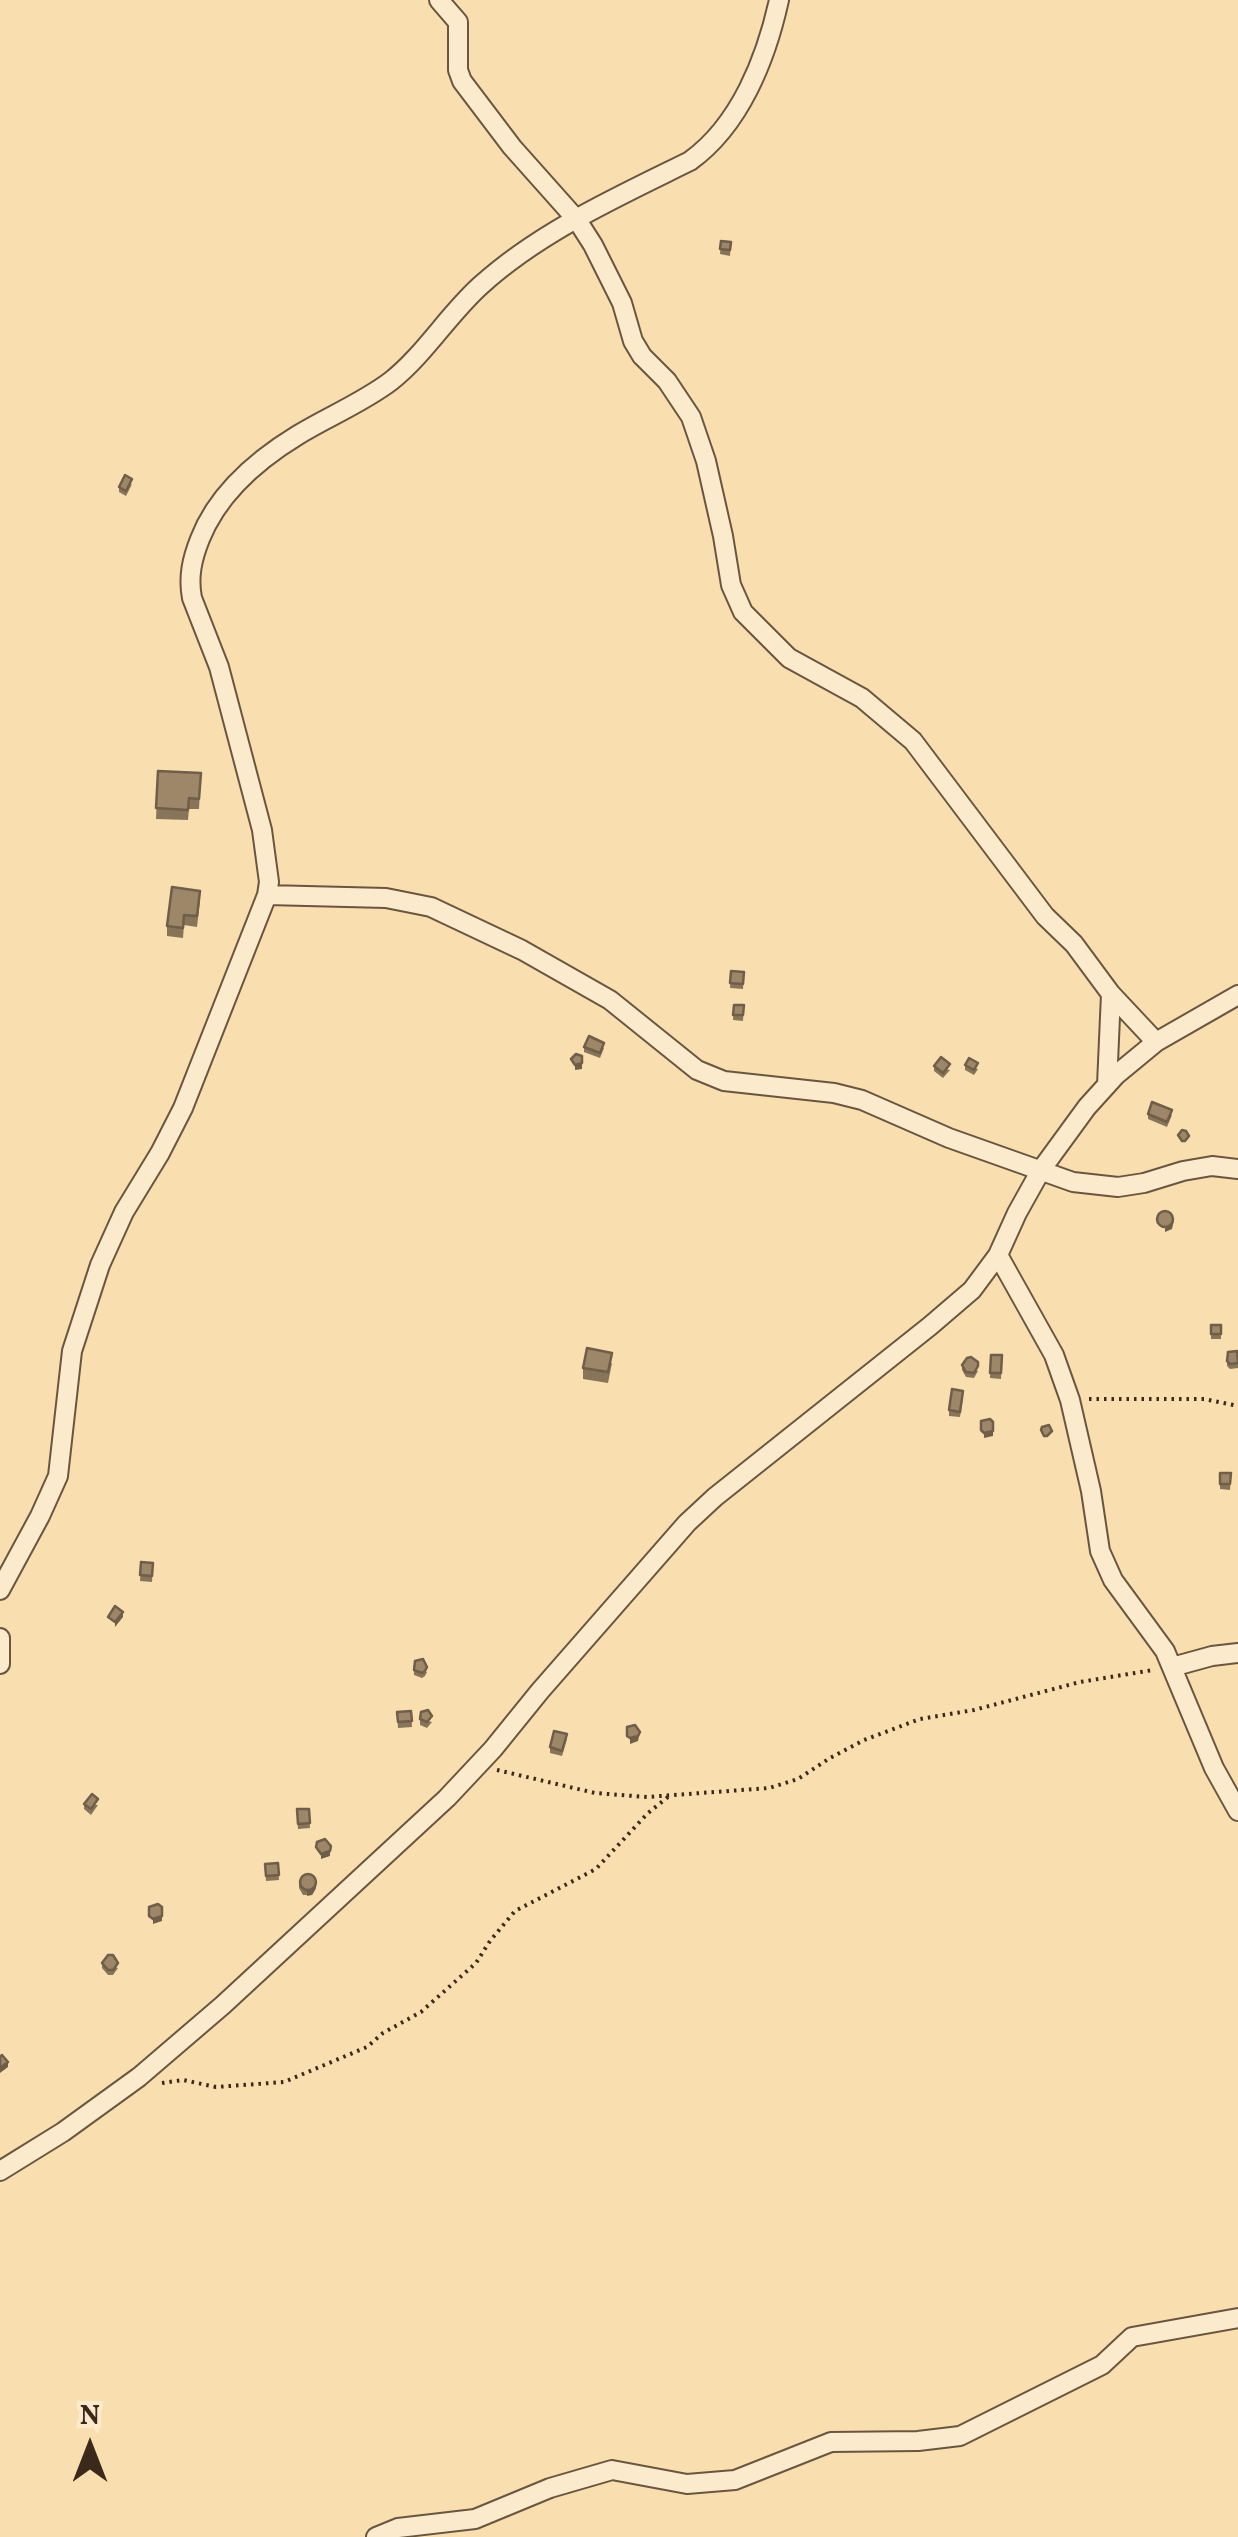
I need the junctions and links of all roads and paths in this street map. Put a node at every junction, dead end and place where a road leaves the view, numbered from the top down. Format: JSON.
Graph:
{"nodes":[{"id":1,"x":439,"y":0,"type":"edge"},
{"id":2,"x":779,"y":0,"type":"edge"},
{"id":3,"x":577,"y":220,"type":"junction"},
{"id":4,"x":267,"y":895,"type":"junction"},
{"id":5,"x":1112,"y":994,"type":"junction"},
{"id":6,"x":1238,"y":995,"type":"edge"},
{"id":7,"x":1156,"y":1042,"type":"junction"},
{"id":8,"x":1106,"y":1085,"type":"junction"},
{"id":9,"x":1238,"y":1168,"type":"edge"},
{"id":10,"x":1040,"y":1170,"type":"junction"},
{"id":11,"x":998,"y":1254,"type":"junction"},
{"id":12,"x":1070,"y":1400,"type":"junction"},
{"id":13,"x":1238,"y":1406,"type":"edge"},
{"id":14,"x":0,"y":1590,"type":"edge"},
{"id":15,"x":0,"y":1638,"type":"edge"},
{"id":16,"x":1238,"y":1653,"type":"edge"},
{"id":17,"x":0,"y":1664,"type":"edge"},
{"id":18,"x":1172,"y":1667,"type":"junction"},
{"id":19,"x":478,"y":1766,"type":"junction"},
{"id":20,"x":672,"y":1794,"type":"junction"},
{"id":21,"x":1238,"y":1811,"type":"edge"},
{"id":22,"x":153,"y":2085,"type":"dead end"},
{"id":23,"x":0,"y":2171,"type":"edge"},
{"id":24,"x":1238,"y":2318,"type":"edge"},
{"id":25,"x":376,"y":2537,"type":"edge"}],
"edges":[{"from":1,"to":3,"type":"street"},
{"from":2,"to":3,"type":"street"},
{"from":3,"to":4,"type":"street"},
{"from":3,"to":5,"type":"street"},
{"from":4,"to":10,"type":"street"},
{"from":4,"to":14,"type":"street"},
{"from":5,"to":7,"type":"street"},
{"from":5,"to":8,"type":"street"},
{"from":6,"to":7,"type":"street"},
{"from":7,"to":8,"type":"street"},
{"from":8,"to":10,"type":"street"},
{"from":9,"to":10,"type":"street"},
{"from":10,"to":11,"type":"street"},
{"from":11,"to":12,"type":"street"},
{"from":11,"to":19,"type":"street"},
{"from":12,"to":13,"type":"path"},
{"from":12,"to":18,"type":"street"},
{"from":15,"to":17,"type":"street"},
{"from":16,"to":18,"type":"street"},
{"from":18,"to":20,"type":"path"},
{"from":18,"to":21,"type":"street"},
{"from":19,"to":20,"type":"path"},
{"from":19,"to":23,"type":"street"},
{"from":20,"to":22,"type":"path"},
{"from":24,"to":25,"type":"street"}]}
